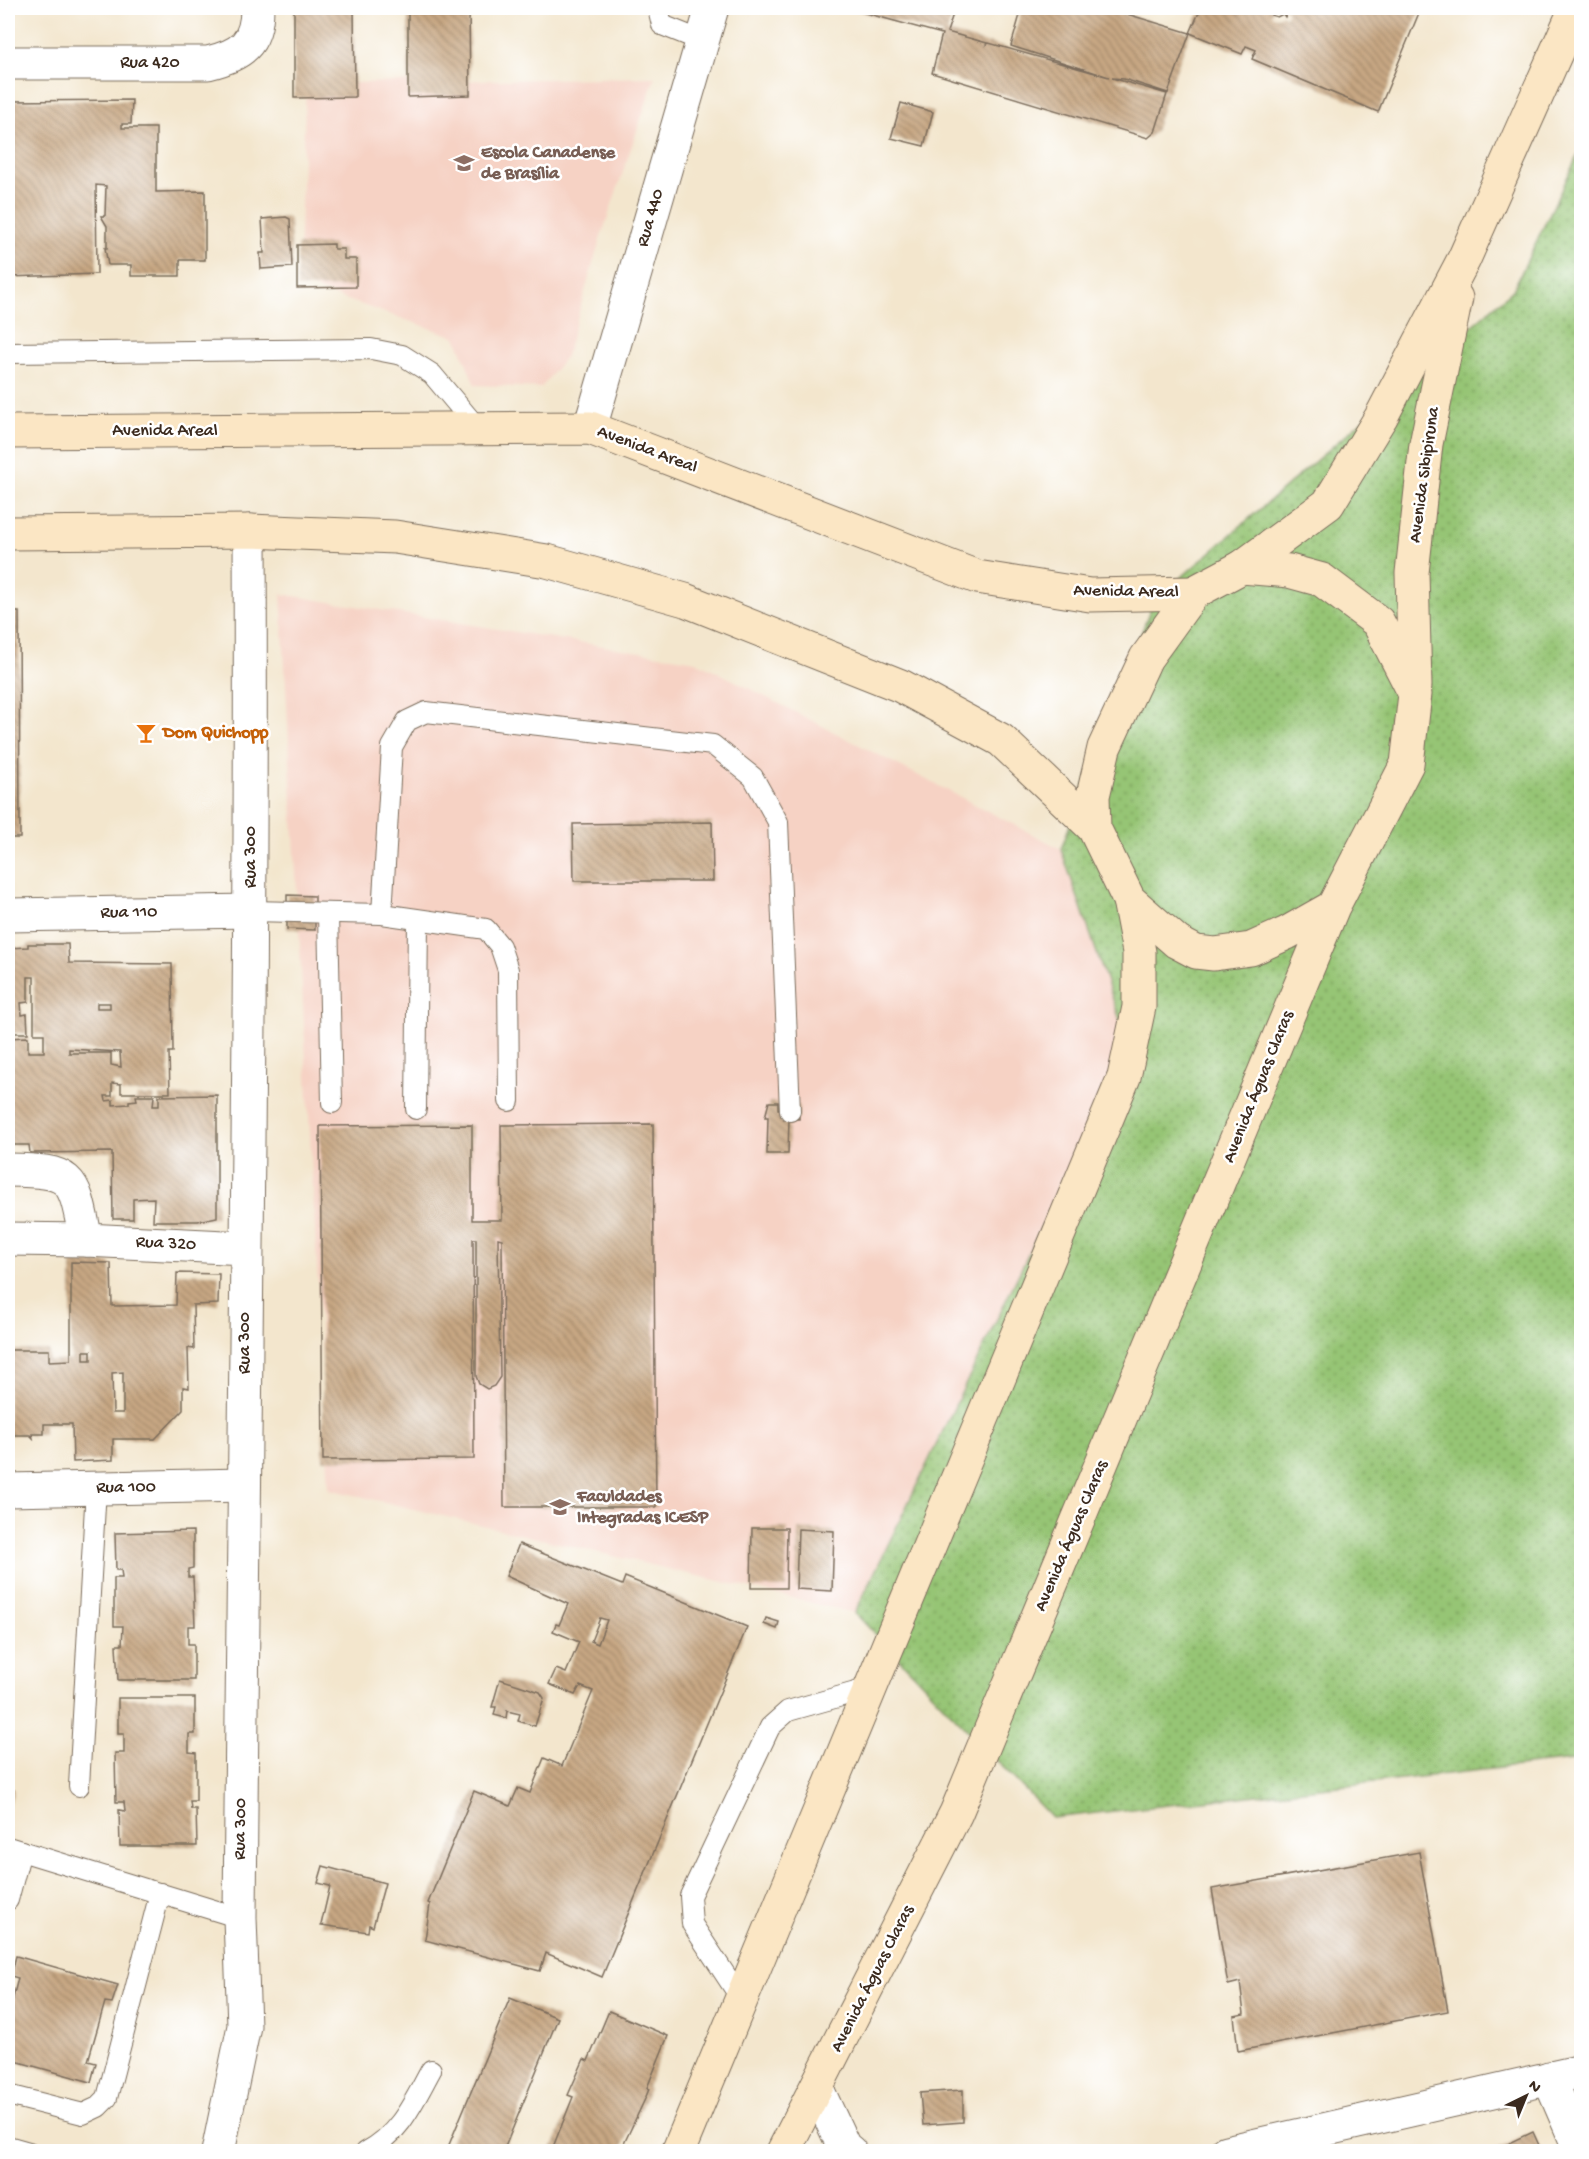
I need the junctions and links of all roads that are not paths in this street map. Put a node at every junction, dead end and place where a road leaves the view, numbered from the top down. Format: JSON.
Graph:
{"nodes":[{"id":1,"x":257,"y":8,"type":"edge"},
{"id":2,"x":658,"y":8,"type":"edge"},
{"id":3,"x":712,"y":8,"type":"edge"},
{"id":4,"x":1576,"y":8,"type":"edge"},
{"id":5,"x":702,"y":41,"type":"junction"},
{"id":6,"x":8,"y":63,"type":"edge"},
{"id":7,"x":1464,"y":259,"type":"junction"},
{"id":8,"x":8,"y":353,"type":"edge"},
{"id":9,"x":590,"y":428,"type":"junction"},
{"id":10,"x":479,"y":430,"type":"junction"},
{"id":11,"x":8,"y":432,"type":"edge"},
{"id":12,"x":250,"y":531,"type":"junction"},
{"id":13,"x":8,"y":533,"type":"edge"},
{"id":14,"x":1242,"y":567,"type":"junction"},
{"id":15,"x":1193,"y":593,"type":"junction"},
{"id":16,"x":1415,"y":694,"type":"junction"},
{"id":17,"x":1094,"y":828,"type":"junction"},
{"id":18,"x":1129,"y":900,"type":"junction"},
{"id":19,"x":1333,"y":907,"type":"junction"},
{"id":20,"x":251,"y":911,"type":"junction"},
{"id":21,"x":328,"y":913,"type":"junction"},
{"id":22,"x":382,"y":914,"type":"junction"},
{"id":23,"x":8,"y":915,"type":"edge"},
{"id":24,"x":418,"y":920,"type":"junction"},
{"id":25,"x":509,"y":1101,"type":"dead end"},
{"id":26,"x":332,"y":1103,"type":"dead end"},
{"id":27,"x":416,"y":1108,"type":"dead end"},
{"id":28,"x":790,"y":1111,"type":"dead end"},
{"id":29,"x":8,"y":1170,"type":"edge"},
{"id":30,"x":8,"y":1239,"type":"edge"},
{"id":31,"x":86,"y":1240,"type":"junction"},
{"id":32,"x":245,"y":1248,"type":"junction"},
{"id":33,"x":244,"y":1485,"type":"junction"},
{"id":34,"x":96,"y":1488,"type":"junction"},
{"id":35,"x":8,"y":1490,"type":"edge"},
{"id":36,"x":870,"y":1688,"type":"junction"},
{"id":37,"x":79,"y":1786,"type":"dead end"},
{"id":38,"x":14,"y":1849,"type":"edge"},
{"id":39,"x":160,"y":1893,"type":"junction"},
{"id":40,"x":8,"y":1900,"type":"edge"},
{"id":41,"x":240,"y":1918,"type":"junction"},
{"id":42,"x":742,"y":2000,"type":"junction"},
{"id":43,"x":431,"y":2070,"type":"dead end"},
{"id":44,"x":1581,"y":2072,"type":"edge"},
{"id":45,"x":1550,"y":2078,"type":"junction"},
{"id":46,"x":817,"y":2089,"type":"junction"},
{"id":47,"x":8,"y":2095,"type":"edge"},
{"id":48,"x":8,"y":2146,"type":"edge"},
{"id":49,"x":1275,"y":2146,"type":"edge"},
{"id":50,"x":29,"y":2151,"type":"edge"},
{"id":51,"x":219,"y":2151,"type":"edge"},
{"id":52,"x":366,"y":2151,"type":"edge"},
{"id":53,"x":678,"y":2151,"type":"edge"},
{"id":54,"x":783,"y":2151,"type":"edge"},
{"id":55,"x":850,"y":2151,"type":"edge"},
{"id":56,"x":1226,"y":2151,"type":"edge"},
{"id":57,"x":1581,"y":2151,"type":"edge"}],
"edges":[{"from":1,"to":6,"type":"street","name":"Rua 420"},
{"from":2,"to":5,"type":"lane"},
{"from":3,"to":5,"type":"street","name":"Rua 440"},
{"from":4,"to":7,"type":"main road","name":"Avenida Sibipiruna"},
{"from":5,"to":9,"type":"street","name":"Rua 440"},
{"from":7,"to":14,"type":"main road","name":"Avenida Sibipiruna"},
{"from":7,"to":16,"type":"main road","name":"Avenida Sibipiruna"},
{"from":8,"to":10,"type":"lane"},
{"from":9,"to":10,"type":"main road","name":"Avenida Areal"},
{"from":9,"to":15,"type":"main road","name":"Avenida Areal"},
{"from":10,"to":11,"type":"main road","name":"Avenida Areal"},
{"from":12,"to":13,"type":"main road"},
{"from":12,"to":17,"type":"main road"},
{"from":12,"to":20,"type":"street","name":"Rua 300"},
{"from":14,"to":15,"type":"main road","name":"Avenida Sibipiruna"},
{"from":14,"to":16,"type":"main road"},
{"from":15,"to":17,"type":"main road"},
{"from":16,"to":19,"type":"main road","name":"Avenida Sibipiruna"},
{"from":17,"to":18,"type":"main road"},
{"from":18,"to":19,"type":"main road"},
{"from":18,"to":36,"type":"main road"},
{"from":19,"to":46,"type":"main road","name":"Avenida Águas Claras"},
{"from":20,"to":21,"type":"lane"},
{"from":20,"to":23,"type":"street","name":"Rua 110"},
{"from":20,"to":32,"type":"street","name":"Rua 300"},
{"from":21,"to":22,"type":"lane"},
{"from":21,"to":26,"type":"lane"},
{"from":22,"to":24,"type":"lane"},
{"from":22,"to":28,"type":"lane"},
{"from":24,"to":25,"type":"lane"},
{"from":24,"to":27,"type":"lane"},
{"from":29,"to":31,"type":"street"},
{"from":30,"to":31,"type":"street","name":"Rua 320"},
{"from":31,"to":32,"type":"street","name":"Rua 320"},
{"from":32,"to":33,"type":"street","name":"Rua 300"},
{"from":33,"to":34,"type":"street","name":"Rua 100"},
{"from":33,"to":41,"type":"street","name":"Rua 300"},
{"from":34,"to":35,"type":"street","name":"Rua 100"},
{"from":34,"to":37,"type":"lane"},
{"from":36,"to":42,"type":"main road"},
{"from":36,"to":42,"type":"lane"},
{"from":38,"to":39,"type":"lane"},
{"from":38,"to":40,"type":"lane"},
{"from":39,"to":41,"type":"lane"},
{"from":39,"to":47,"type":"lane"},
{"from":41,"to":51,"type":"street","name":"Rua 300"},
{"from":42,"to":53,"type":"main road"},
{"from":43,"to":52,"type":"lane"},
{"from":44,"to":45,"type":"street"},
{"from":45,"to":49,"type":"street"},
{"from":45,"to":57,"type":"street"},
{"from":46,"to":54,"type":"main road","name":"Avenida Águas Claras"},
{"from":46,"to":55,"type":"street"},
{"from":48,"to":50,"type":"lane"},
{"from":49,"to":56,"type":"street"}]}
